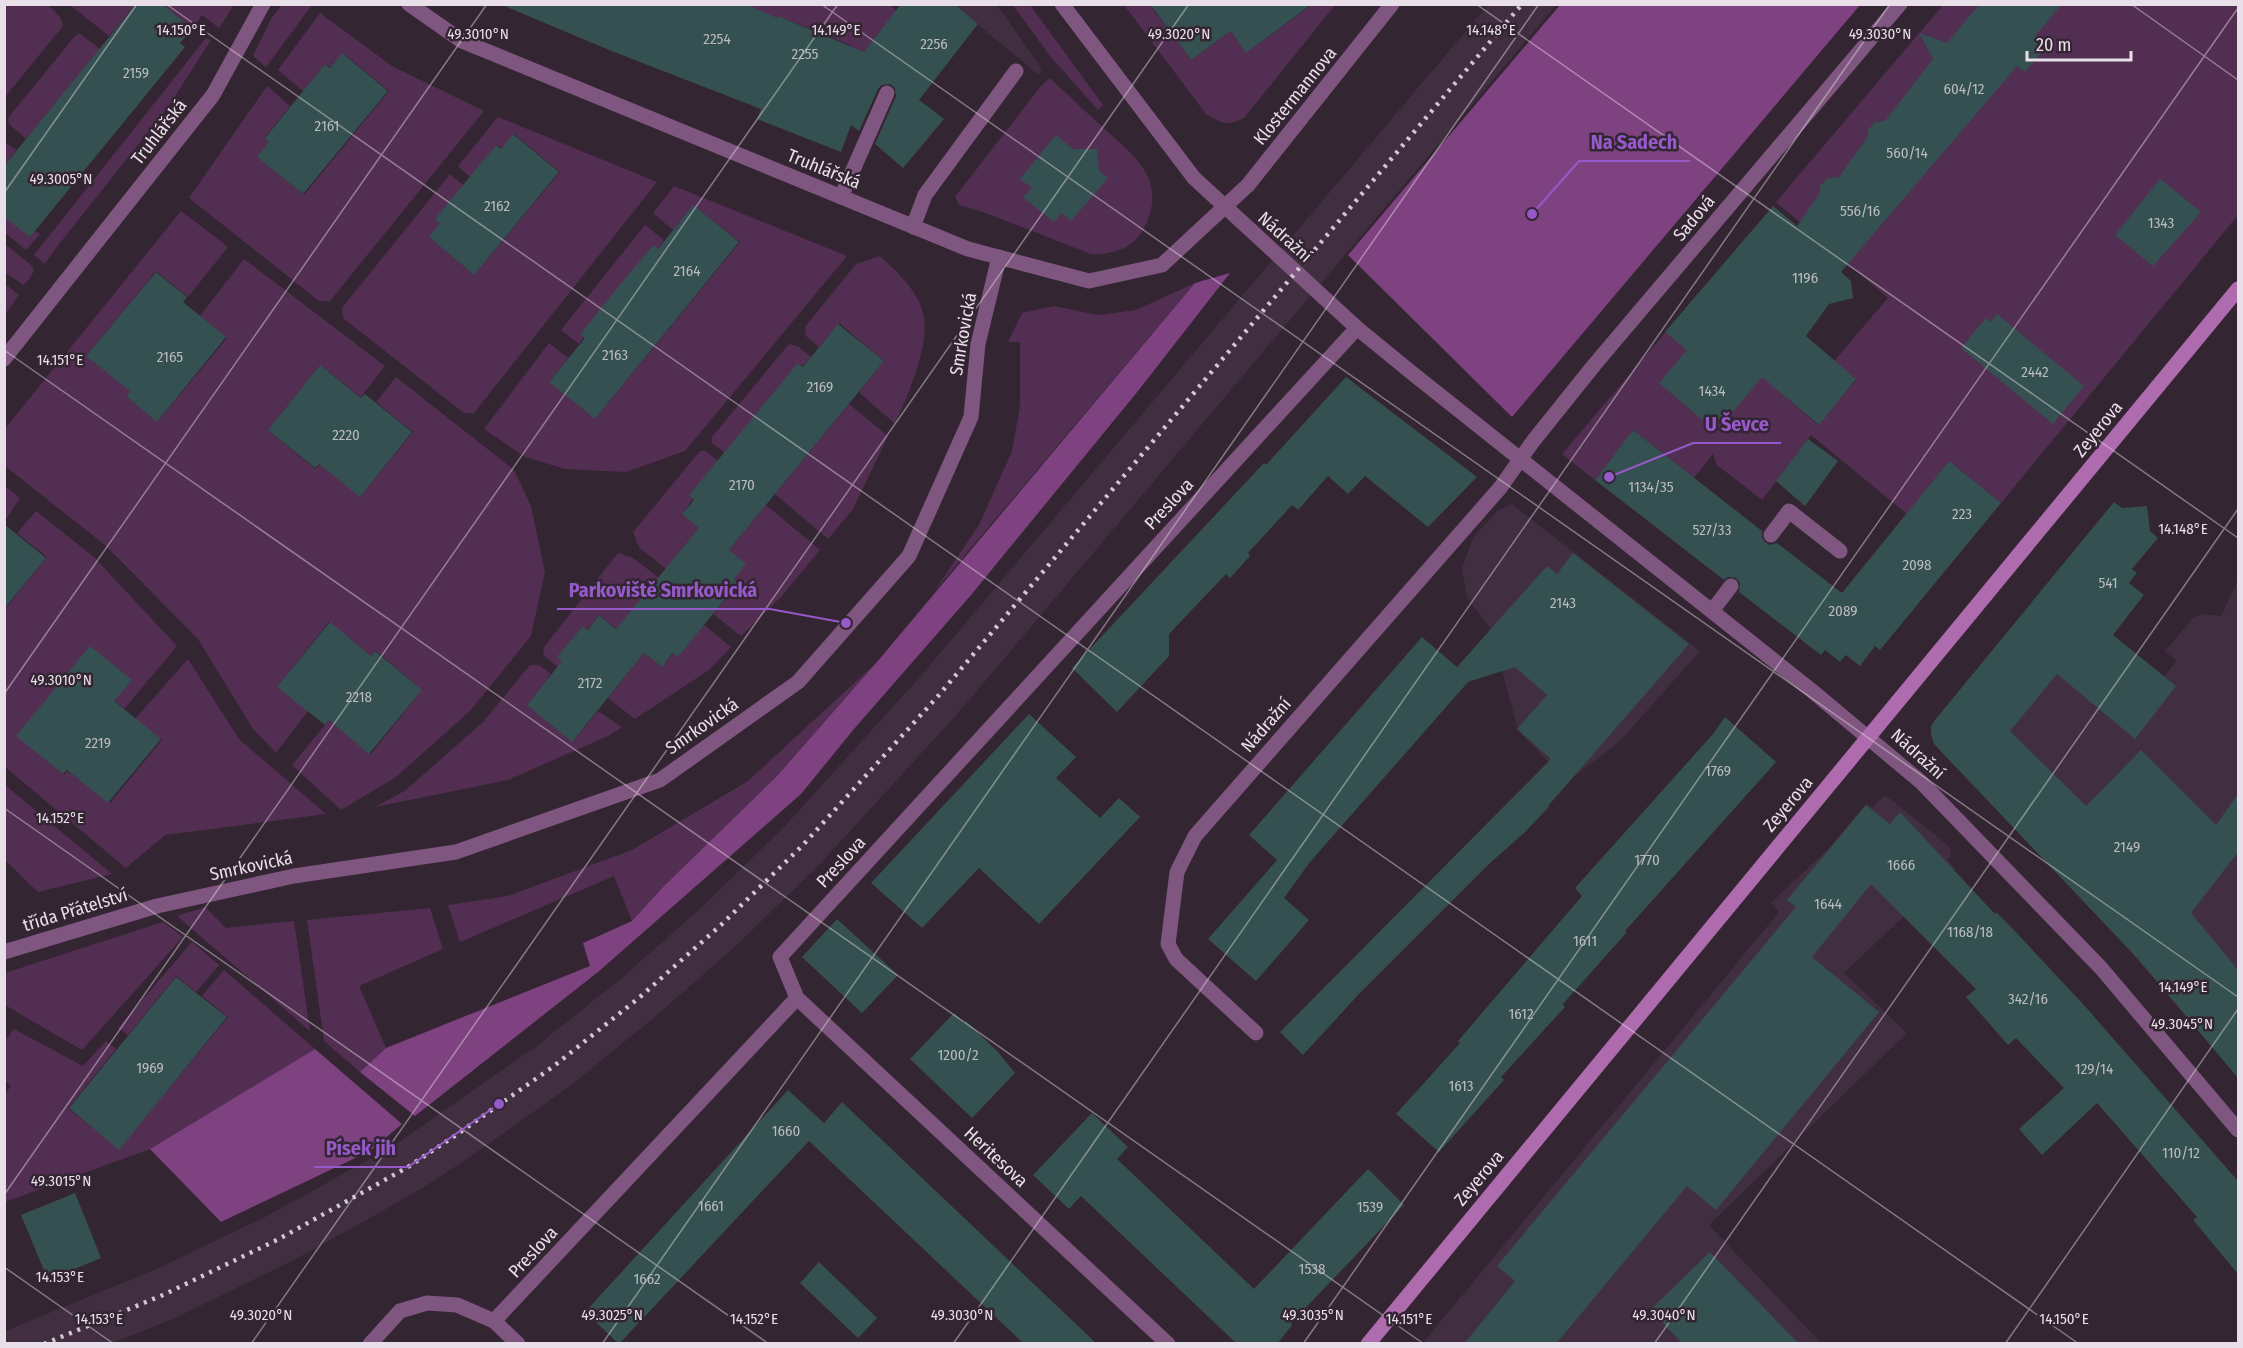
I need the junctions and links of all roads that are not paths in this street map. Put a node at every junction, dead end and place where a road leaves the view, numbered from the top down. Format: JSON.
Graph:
{"nodes":[{"id":1,"x":263,"y":4,"type":"edge"},
{"id":2,"x":409,"y":4,"type":"edge"},
{"id":3,"x":1062,"y":4,"type":"edge"},
{"id":4,"x":1392,"y":4,"type":"edge"},
{"id":5,"x":1900,"y":4,"type":"edge"},
{"id":6,"x":1016,"y":71,"type":"dead end"},
{"id":7,"x":887,"y":93,"type":"dead end"},
{"id":8,"x":842,"y":197,"type":"junction"},
{"id":9,"x":1225,"y":208,"type":"junction"},
{"id":10,"x":913,"y":227,"type":"junction"},
{"id":11,"x":999,"y":257,"type":"junction"},
{"id":12,"x":2238,"y":289,"type":"edge"},
{"id":13,"x":1356,"y":328,"type":"junction"},
{"id":14,"x":4,"y":359,"type":"edge"},
{"id":15,"x":1521,"y":459,"type":"junction"},
{"id":16,"x":1771,"y":535,"type":"dead end"},
{"id":17,"x":1840,"y":551,"type":"dead end"},
{"id":18,"x":1731,"y":586,"type":"dead end"},
{"id":19,"x":1712,"y":611,"type":"junction"},
{"id":20,"x":1869,"y":736,"type":"junction"},
{"id":21,"x":157,"y":906,"type":"joint"},
{"id":22,"x":4,"y":952,"type":"edge"},
{"id":23,"x":797,"y":998,"type":"junction"},
{"id":24,"x":1256,"y":1032,"type":"dead end"},
{"id":25,"x":2238,"y":1130,"type":"edge"},
{"id":26,"x":494,"y":1321,"type":"junction"},
{"id":27,"x":370,"y":1344,"type":"edge"},
{"id":28,"x":519,"y":1344,"type":"edge"},
{"id":29,"x":1168,"y":1344,"type":"edge"},
{"id":30,"x":1368,"y":1344,"type":"edge"}],
"edges":[{"from":1,"to":14,"type":"street","name":"Truhlářská"},
{"from":2,"to":8,"type":"street","name":"Truhlářská"},
{"from":3,"to":9,"type":"street","name":"Nádražní"},
{"from":4,"to":9,"type":"street","name":"Klostermannova"},
{"from":5,"to":15,"type":"street","name":"Sadová"},
{"from":6,"to":10,"type":"street"},
{"from":7,"to":8,"type":"street"},
{"from":8,"to":10,"type":"street","name":"Truhlářská"},
{"from":9,"to":11,"type":"street","name":"Truhlářská"},
{"from":9,"to":13,"type":"street","name":"Nádražní"},
{"from":10,"to":11,"type":"street","name":"Truhlářská"},
{"from":11,"to":21,"type":"street","name":"Smrkovická"},
{"from":12,"to":20,"type":"street","name":"Zeyerova"},
{"from":13,"to":15,"type":"street","name":"Nádražní"},
{"from":13,"to":23,"type":"street","name":"Preslova"},
{"from":15,"to":19,"type":"street","name":"Nádražní"},
{"from":15,"to":24,"type":"street","name":"Nádražní"},
{"from":16,"to":17,"type":"street"},
{"from":18,"to":19,"type":"street"},
{"from":19,"to":20,"type":"street","name":"Nádražní"},
{"from":20,"to":25,"type":"street","name":"Nádražní"},
{"from":20,"to":30,"type":"street","name":"Zeyerova"},
{"from":21,"to":22,"type":"street","name":"třída Přátelství"},
{"from":23,"to":26,"type":"street","name":"Preslova"},
{"from":23,"to":29,"type":"street","name":"Heritesova"},
{"from":26,"to":27,"type":"street"},
{"from":26,"to":28,"type":"street"}]}
